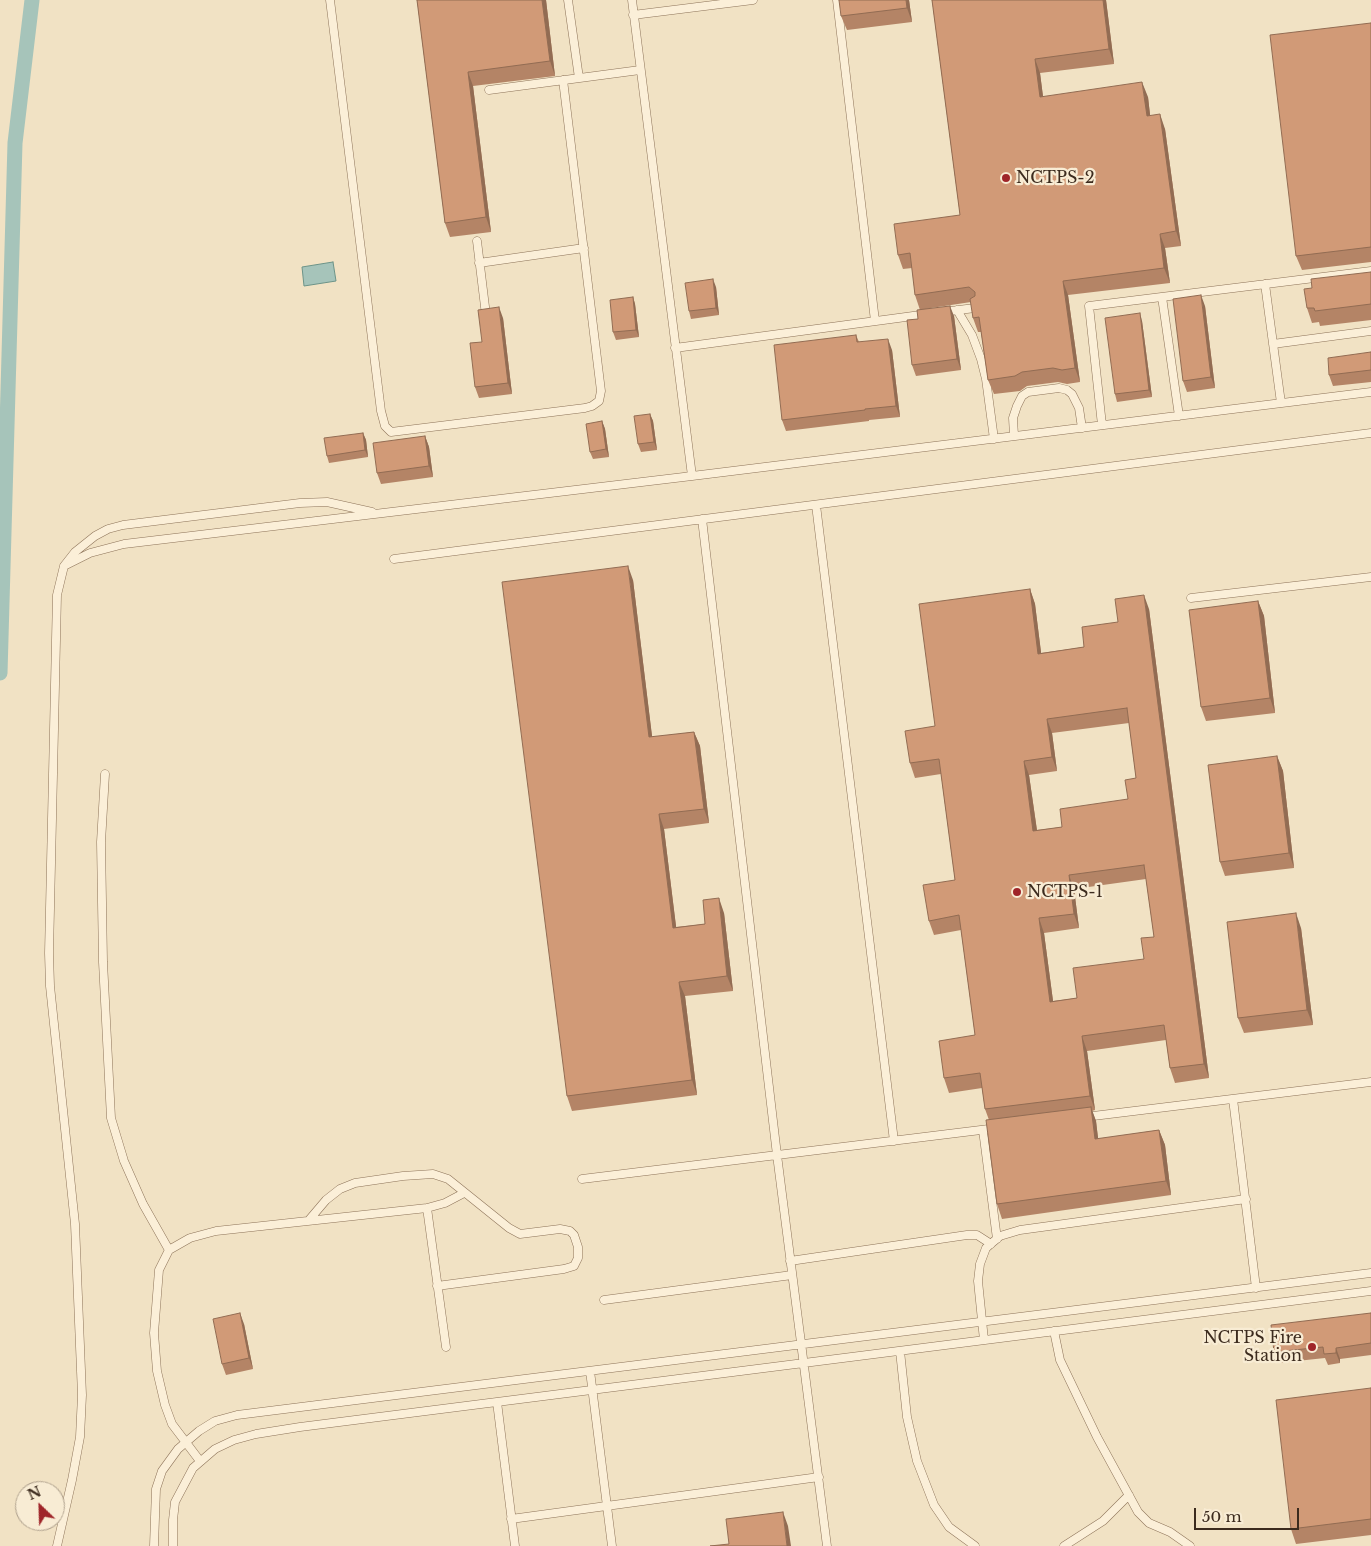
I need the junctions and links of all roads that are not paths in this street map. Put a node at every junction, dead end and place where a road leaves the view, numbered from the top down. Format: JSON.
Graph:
{"nodes":[{"id":1,"x":330,"y":0,"type":"edge"},
{"id":2,"x":568,"y":0,"type":"edge"},
{"id":3,"x":632,"y":0,"type":"edge"},
{"id":4,"x":753,"y":0,"type":"edge"},
{"id":5,"x":836,"y":0,"type":"edge"},
{"id":6,"x":633,"y":15,"type":"junction"},
{"id":7,"x":640,"y":70,"type":"junction"},
{"id":8,"x":579,"y":78,"type":"junction"},
{"id":9,"x":563,"y":80,"type":"junction"},
{"id":10,"x":489,"y":90,"type":"dead end"},
{"id":11,"x":477,"y":241,"type":"dead end"},
{"id":12,"x":584,"y":248,"type":"junction"},
{"id":13,"x":480,"y":264,"type":"junction"},
{"id":14,"x":1371,"y":271,"type":"edge"},
{"id":15,"x":1265,"y":284,"type":"junction"},
{"id":16,"x":1162,"y":297,"type":"junction"},
{"id":17,"x":975,"y":308,"type":"edge"},
{"id":18,"x":957,"y":310,"type":"junction"},
{"id":19,"x":486,"y":315,"type":"edge"},
{"id":20,"x":875,"y":321,"type":"junction"},
{"id":21,"x":1371,"y":331,"type":"edge"},
{"id":22,"x":1273,"y":344,"type":"junction"},
{"id":23,"x":675,"y":348,"type":"junction"},
{"id":24,"x":1371,"y":392,"type":"edge"},
{"id":25,"x":1280,"y":403,"type":"junction"},
{"id":26,"x":1179,"y":416,"type":"junction"},
{"id":27,"x":1102,"y":425,"type":"junction"},
{"id":28,"x":1082,"y":428,"type":"junction"},
{"id":29,"x":1371,"y":433,"type":"edge"},
{"id":30,"x":1014,"y":436,"type":"junction"},
{"id":31,"x":994,"y":438,"type":"junction"},
{"id":32,"x":692,"y":476,"type":"junction"},
{"id":33,"x":816,"y":505,"type":"junction"},
{"id":34,"x":376,"y":513,"type":"junction"},
{"id":35,"x":702,"y":519,"type":"junction"},
{"id":36,"x":394,"y":559,"type":"dead end"},
{"id":37,"x":64,"y":566,"type":"junction"},
{"id":38,"x":1371,"y":577,"type":"edge"},
{"id":39,"x":1191,"y":598,"type":"dead end"},
{"id":40,"x":105,"y":774,"type":"dead end"},
{"id":41,"x":1371,"y":1082,"type":"edge"},
{"id":42,"x":1233,"y":1099,"type":"junction"},
{"id":43,"x":1080,"y":1118,"type":"edge"},
{"id":44,"x":1003,"y":1127,"type":"edge"},
{"id":45,"x":983,"y":1130,"type":"junction"},
{"id":46,"x":894,"y":1141,"type":"junction"},
{"id":47,"x":777,"y":1155,"type":"junction"},
{"id":48,"x":582,"y":1179,"type":"dead end"},
{"id":49,"x":464,"y":1193,"type":"junction"},
{"id":50,"x":1246,"y":1199,"type":"junction"},
{"id":51,"x":426,"y":1208,"type":"junction"},
{"id":52,"x":310,"y":1220,"type":"junction"},
{"id":53,"x":994,"y":1241,"type":"junction"},
{"id":54,"x":169,"y":1250,"type":"junction"},
{"id":55,"x":790,"y":1261,"type":"junction"},
{"id":56,"x":1371,"y":1273,"type":"edge"},
{"id":57,"x":792,"y":1275,"type":"junction"},
{"id":58,"x":437,"y":1286,"type":"junction"},
{"id":59,"x":1256,"y":1288,"type":"junction"},
{"id":60,"x":1371,"y":1291,"type":"edge"},
{"id":61,"x":604,"y":1300,"type":"dead end"},
{"id":62,"x":981,"y":1322,"type":"junction"},
{"id":63,"x":1054,"y":1331,"type":"junction"},
{"id":64,"x":984,"y":1340,"type":"junction"},
{"id":65,"x":801,"y":1345,"type":"junction"},
{"id":66,"x":446,"y":1347,"type":"dead end"},
{"id":67,"x":900,"y":1351,"type":"junction"},
{"id":68,"x":803,"y":1363,"type":"junction"},
{"id":69,"x":590,"y":1371,"type":"junction"},
{"id":70,"x":593,"y":1390,"type":"junction"},
{"id":71,"x":497,"y":1402,"type":"junction"},
{"id":72,"x":185,"y":1442,"type":"junction"},
{"id":73,"x":200,"y":1462,"type":"junction"},
{"id":74,"x":819,"y":1477,"type":"junction"},
{"id":75,"x":1129,"y":1496,"type":"junction"},
{"id":76,"x":607,"y":1505,"type":"junction"},
{"id":77,"x":511,"y":1519,"type":"junction"},
{"id":78,"x":57,"y":1546,"type":"edge"},
{"id":79,"x":154,"y":1546,"type":"edge"},
{"id":80,"x":174,"y":1546,"type":"edge"},
{"id":81,"x":515,"y":1546,"type":"edge"},
{"id":82,"x":612,"y":1546,"type":"edge"},
{"id":83,"x":827,"y":1546,"type":"edge"},
{"id":84,"x":975,"y":1546,"type":"edge"},
{"id":85,"x":1064,"y":1546,"type":"edge"},
{"id":86,"x":1190,"y":1546,"type":"edge"}],
"edges":[{"from":1,"to":12,"type":"lane"},
{"from":2,"to":8,"type":"lane"},
{"from":3,"to":6,"type":"lane"},
{"from":4,"to":6,"type":"lane"},
{"from":5,"to":20,"type":"lane"},
{"from":6,"to":7,"type":"lane"},
{"from":7,"to":8,"type":"lane"},
{"from":7,"to":23,"type":"lane"},
{"from":8,"to":9,"type":"lane"},
{"from":9,"to":10,"type":"lane"},
{"from":9,"to":12,"type":"lane"},
{"from":11,"to":13,"type":"lane"},
{"from":12,"to":13,"type":"lane"},
{"from":13,"to":19,"type":"lane"},
{"from":14,"to":15,"type":"lane"},
{"from":15,"to":16,"type":"lane"},
{"from":15,"to":22,"type":"lane"},
{"from":16,"to":26,"type":"lane"},
{"from":16,"to":27,"type":"lane"},
{"from":17,"to":18,"type":"lane"},
{"from":18,"to":20,"type":"lane"},
{"from":18,"to":31,"type":"lane"},
{"from":20,"to":23,"type":"lane"},
{"from":21,"to":22,"type":"lane"},
{"from":22,"to":25,"type":"lane"},
{"from":23,"to":32,"type":"lane"},
{"from":24,"to":25,"type":"lane"},
{"from":25,"to":26,"type":"lane"},
{"from":26,"to":27,"type":"lane"},
{"from":27,"to":28,"type":"lane"},
{"from":28,"to":30,"type":"lane"},
{"from":28,"to":30,"type":"lane"},
{"from":29,"to":33,"type":"lane"},
{"from":30,"to":31,"type":"lane"},
{"from":31,"to":32,"type":"lane"},
{"from":32,"to":34,"type":"lane"},
{"from":33,"to":35,"type":"lane"},
{"from":33,"to":46,"type":"lane"},
{"from":34,"to":37,"type":"lane"},
{"from":34,"to":37,"type":"lane"},
{"from":35,"to":36,"type":"lane"},
{"from":35,"to":47,"type":"lane"},
{"from":37,"to":78,"type":"lane"},
{"from":38,"to":39,"type":"lane"},
{"from":40,"to":54,"type":"lane"},
{"from":41,"to":42,"type":"lane"},
{"from":42,"to":43,"type":"lane"},
{"from":42,"to":50,"type":"lane"},
{"from":44,"to":45,"type":"lane"},
{"from":45,"to":46,"type":"lane"},
{"from":45,"to":53,"type":"lane"},
{"from":46,"to":47,"type":"lane"},
{"from":47,"to":48,"type":"lane"},
{"from":47,"to":55,"type":"lane"},
{"from":49,"to":51,"type":"lane"},
{"from":49,"to":52,"type":"lane"},
{"from":49,"to":58,"type":"lane"},
{"from":50,"to":53,"type":"lane"},
{"from":50,"to":59,"type":"lane"},
{"from":51,"to":52,"type":"lane"},
{"from":51,"to":58,"type":"lane"},
{"from":52,"to":54,"type":"lane"},
{"from":53,"to":55,"type":"lane"},
{"from":53,"to":62,"type":"lane"},
{"from":54,"to":72,"type":"lane"},
{"from":55,"to":57,"type":"lane"},
{"from":56,"to":59,"type":"lane"},
{"from":57,"to":61,"type":"lane"},
{"from":57,"to":65,"type":"lane"},
{"from":58,"to":66,"type":"lane"},
{"from":59,"to":62,"type":"lane"},
{"from":60,"to":63,"type":"lane"},
{"from":62,"to":64,"type":"lane"},
{"from":62,"to":65,"type":"lane"},
{"from":63,"to":64,"type":"lane"},
{"from":63,"to":75,"type":"lane"},
{"from":64,"to":67,"type":"lane"},
{"from":65,"to":68,"type":"lane"},
{"from":65,"to":69,"type":"lane"},
{"from":67,"to":68,"type":"lane"},
{"from":67,"to":84,"type":"lane"},
{"from":68,"to":70,"type":"lane"},
{"from":68,"to":74,"type":"lane"},
{"from":69,"to":70,"type":"lane"},
{"from":69,"to":72,"type":"lane"},
{"from":70,"to":71,"type":"lane"},
{"from":70,"to":76,"type":"lane"},
{"from":71,"to":73,"type":"lane"},
{"from":71,"to":77,"type":"lane"},
{"from":72,"to":73,"type":"lane"},
{"from":72,"to":79,"type":"lane"},
{"from":73,"to":80,"type":"lane"},
{"from":74,"to":76,"type":"lane"},
{"from":74,"to":83,"type":"lane"},
{"from":75,"to":85,"type":"lane"},
{"from":75,"to":86,"type":"lane"},
{"from":76,"to":77,"type":"lane"},
{"from":76,"to":82,"type":"lane"},
{"from":77,"to":81,"type":"lane"}]}
